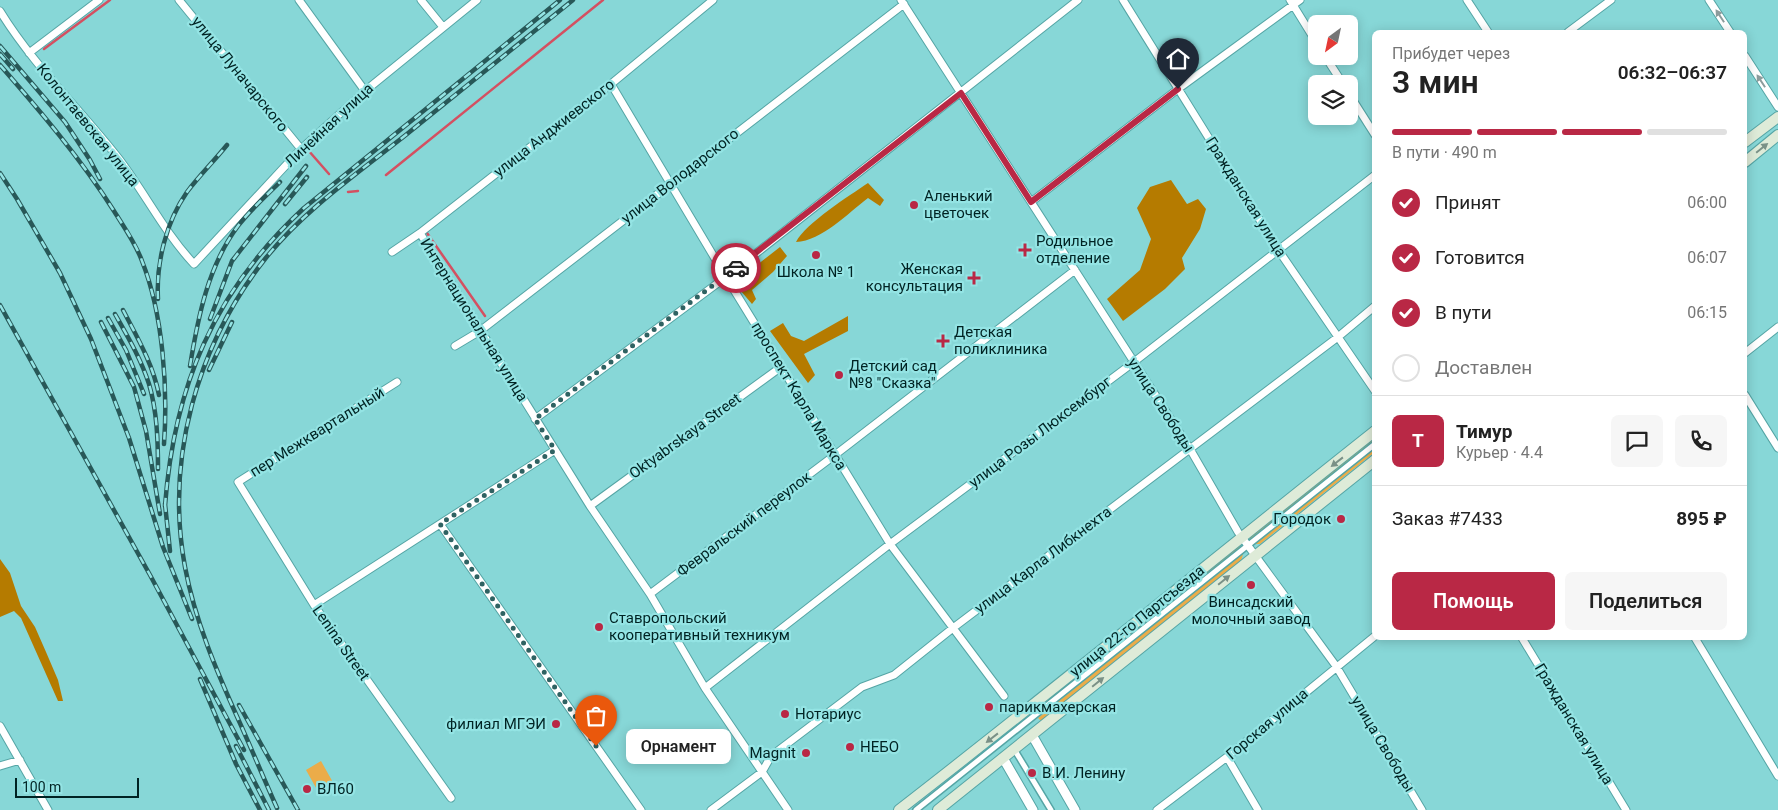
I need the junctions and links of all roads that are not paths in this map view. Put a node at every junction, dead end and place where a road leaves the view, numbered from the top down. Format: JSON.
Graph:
{"nodes":[{"id":1,"x":99,"y":0,"type":"edge"},
{"id":2,"x":179,"y":0,"type":"edge"},
{"id":3,"x":299,"y":0,"type":"edge"},
{"id":4,"x":420,"y":0,"type":"edge"},
{"id":5,"x":476,"y":0,"type":"edge"},
{"id":6,"x":713,"y":0,"type":"edge"},
{"id":7,"x":1078,"y":0,"type":"edge"},
{"id":8,"x":1123,"y":0,"type":"edge"},
{"id":9,"x":1300,"y":0,"type":"edge"},
{"id":10,"x":1468,"y":0,"type":"edge"},
{"id":11,"x":1611,"y":0,"type":"edge"},
{"id":12,"x":1709,"y":0,"type":"edge"},
{"id":13,"x":902,"y":2,"type":"edge"},
{"id":14,"x":1291,"y":3,"type":"edge"},
{"id":15,"x":0,"y":12,"type":"edge"},
{"id":16,"x":442,"y":27,"type":"junction"},
{"id":17,"x":1308,"y":30,"type":"edge"},
{"id":18,"x":1487,"y":30,"type":"edge"},
{"id":19,"x":1571,"y":30,"type":"edge"},
{"id":20,"x":1729,"y":30,"type":"edge"},
{"id":21,"x":29,"y":52,"type":"junction"},
{"id":22,"x":1747,"y":59,"type":"edge"},
{"id":23,"x":610,"y":84,"type":"junction"},
{"id":24,"x":1178,"y":89,"type":"junction"},
{"id":25,"x":365,"y":91,"type":"junction"},
{"id":26,"x":961,"y":93,"type":"junction"},
{"id":27,"x":1778,"y":107,"type":"edge"},
{"id":28,"x":1358,"y":108,"type":"edge"},
{"id":29,"x":1778,"y":117,"type":"edge"},
{"id":30,"x":1372,"y":130,"type":"edge"},
{"id":31,"x":1778,"y":135,"type":"edge"},
{"id":32,"x":1747,"y":140,"type":"edge"},
{"id":33,"x":301,"y":149,"type":"junction"},
{"id":34,"x":1747,"y":160,"type":"edge"},
{"id":35,"x":1372,"y":177,"type":"edge"},
{"id":36,"x":670,"y":183,"type":"junction"},
{"id":37,"x":1031,"y":202,"type":"junction"},
{"id":38,"x":420,"y":233,"type":"junction"},
{"id":39,"x":1279,"y":250,"type":"junction"},
{"id":40,"x":392,"y":252,"type":"dead end"},
{"id":41,"x":194,"y":264,"type":"joint"},
{"id":42,"x":1075,"y":270,"type":"junction"},
{"id":43,"x":726,"y":277,"type":"junction"},
{"id":44,"x":1372,"y":308,"type":"edge"},
{"id":45,"x":1778,"y":327,"type":"edge"},
{"id":46,"x":480,"y":331,"type":"junction"},
{"id":47,"x":1338,"y":336,"type":"junction"},
{"id":48,"x":455,"y":346,"type":"dead end"},
{"id":49,"x":1747,"y":351,"type":"edge"},
{"id":50,"x":1134,"y":362,"type":"junction"},
{"id":51,"x":781,"y":366,"type":"junction"},
{"id":52,"x":396,"y":382,"type":"dead end"},
{"id":53,"x":1372,"y":387,"type":"edge"},
{"id":54,"x":1747,"y":399,"type":"edge"},
{"id":55,"x":535,"y":419,"type":"junction"},
{"id":56,"x":1372,"y":434,"type":"edge"},
{"id":57,"x":1372,"y":446,"type":"edge"},
{"id":58,"x":1190,"y":448,"type":"junction"},
{"id":59,"x":1778,"y":448,"type":"edge"},
{"id":60,"x":555,"y":450,"type":"junction"},
{"id":61,"x":835,"y":455,"type":"junction"},
{"id":62,"x":1372,"y":462,"type":"edge"},
{"id":63,"x":238,"y":482,"type":"joint"},
{"id":64,"x":590,"y":506,"type":"junction"},
{"id":65,"x":440,"y":524,"type":"junction"},
{"id":66,"x":1245,"y":541,"type":"junction"},
{"id":67,"x":890,"y":544,"type":"junction"},
{"id":68,"x":1256,"y":555,"type":"junction"},
{"id":69,"x":650,"y":594,"type":"junction"},
{"id":70,"x":314,"y":605,"type":"junction"},
{"id":71,"x":953,"y":628,"type":"junction"},
{"id":72,"x":1372,"y":638,"type":"edge"},
{"id":73,"x":1523,"y":640,"type":"edge"},
{"id":74,"x":1696,"y":640,"type":"edge"},
{"id":75,"x":1336,"y":666,"type":"junction"},
{"id":76,"x":705,"y":688,"type":"junction"},
{"id":77,"x":1004,"y":696,"type":"dead end"},
{"id":78,"x":0,"y":726,"type":"edge"},
{"id":79,"x":1032,"y":735,"type":"junction"},
{"id":80,"x":1014,"y":749,"type":"junction"},
{"id":81,"x":1227,"y":757,"type":"junction"},
{"id":82,"x":1003,"y":758,"type":"junction"},
{"id":83,"x":20,"y":760,"type":"junction"},
{"id":84,"x":0,"y":766,"type":"edge"},
{"id":85,"x":762,"y":772,"type":"junction"},
{"id":86,"x":1778,"y":776,"type":"edge"},
{"id":87,"x":451,"y":798,"type":"dead end"},
{"id":88,"x":48,"y":810,"type":"edge"},
{"id":89,"x":641,"y":810,"type":"edge"},
{"id":90,"x":711,"y":810,"type":"edge"},
{"id":91,"x":788,"y":810,"type":"edge"},
{"id":92,"x":898,"y":810,"type":"edge"},
{"id":93,"x":916,"y":810,"type":"edge"},
{"id":94,"x":938,"y":810,"type":"edge"},
{"id":95,"x":1033,"y":810,"type":"edge"},
{"id":96,"x":1050,"y":810,"type":"edge"},
{"id":97,"x":1075,"y":810,"type":"edge"},
{"id":98,"x":1157,"y":810,"type":"edge"},
{"id":99,"x":1258,"y":810,"type":"edge"},
{"id":100,"x":1422,"y":810,"type":"edge"},
{"id":101,"x":1626,"y":810,"type":"edge"}],
"edges":[{"from":1,"to":21,"type":"street"},
{"from":2,"to":33,"type":"street","name":"улица Луначарского"},
{"from":3,"to":25,"type":"street"},
{"from":4,"to":16,"type":"street"},
{"from":5,"to":16,"type":"street","name":"Линейная улица"},
{"from":6,"to":23,"type":"street","name":"улица Анджиевского"},
{"from":7,"to":26,"type":"street"},
{"from":8,"to":24,"type":"street","name":"Гражданская улица"},
{"from":9,"to":14,"type":"street"},
{"from":10,"to":18,"type":"street"},
{"from":11,"to":19,"type":"street"},
{"from":20,"to":12,"type":"street","one_way":true},
{"from":13,"to":26,"type":"street","name":"улица Свободы"},
{"from":13,"to":36,"type":"street","name":"улица Володарского"},
{"from":14,"to":17,"type":"street"},
{"from":14,"to":24,"type":"street"},
{"from":15,"to":21,"type":"street","name":"Колонтаевская улица"},
{"from":16,"to":25,"type":"street","name":"Линейная улица"},
{"from":21,"to":41,"type":"street","name":"Колонтаевская улица"},
{"from":27,"to":22,"type":"street","one_way":true},
{"from":23,"to":36,"type":"street","name":"проспект Карла Маркса"},
{"from":23,"to":38,"type":"street","name":"улица Анджиевского"},
{"from":24,"to":37,"type":"street"},
{"from":24,"to":39,"type":"street","name":"Гражданская улица"},
{"from":25,"to":33,"type":"street","name":"Линейная улица"},
{"from":26,"to":37,"type":"street","name":"улица Свободы"},
{"from":26,"to":43,"type":"street"},
{"from":28,"to":30,"type":"street"},
{"from":29,"to":32,"type":"main road"},
{"from":34,"to":31,"type":"main road","one_way":true},
{"from":33,"to":41,"type":"street","name":"Линейная улица"},
{"from":35,"to":39,"type":"street","name":"улица Розы Люксембург"},
{"from":36,"to":43,"type":"street","name":"проспект Карла Маркса"},
{"from":36,"to":46,"type":"street","name":"улица Володарского"},
{"from":37,"to":42,"type":"street","name":"улица Свободы"},
{"from":38,"to":40,"type":"street","name":"улица Анджиевского"},
{"from":38,"to":46,"type":"street","name":"Интернациональная улица"},
{"from":39,"to":47,"type":"street","name":"Гражданская улица"},
{"from":39,"to":50,"type":"street","name":"улица Розы Люксембург"},
{"from":42,"to":50,"type":"street","name":"улица Свободы"},
{"from":42,"to":61,"type":"street","name":"Февральский переулок"},
{"from":43,"to":51,"type":"street","name":"проспект Карла Маркса"},
{"from":43,"to":55,"type":"street"},
{"from":44,"to":47,"type":"street","name":"улица Карла Либкнехта"},
{"from":45,"to":49,"type":"street"},
{"from":46,"to":48,"type":"street","name":"улица Володарского"},
{"from":46,"to":55,"type":"street","name":"Интернациональная улица"},
{"from":47,"to":53,"type":"street","name":"Гражданская улица"},
{"from":47,"to":58,"type":"street","name":"улица Карла Либкнехта"},
{"from":50,"to":58,"type":"street","name":"улица Свободы"},
{"from":50,"to":67,"type":"street","name":"улица Розы Люксембург"},
{"from":51,"to":61,"type":"street","name":"проспект Карла Маркса"},
{"from":51,"to":64,"type":"street","name":"Oktyabrskaya Street"},
{"from":52,"to":63,"type":"street","name":"пер Межквартальный"},
{"from":54,"to":59,"type":"street"},
{"from":55,"to":60,"type":"street","name":"Интернациональная улица"},
{"from":56,"to":66,"type":"main road","name":"улица 22-го Партсъезда","one_way":true},
{"from":57,"to":66,"type":"street"},
{"from":58,"to":66,"type":"street","name":"улица Свободы"},
{"from":58,"to":71,"type":"street","name":"улица Карла Либкнехта"},
{"from":60,"to":64,"type":"street","name":"Интернациональная улица"},
{"from":60,"to":65,"type":"street"},
{"from":61,"to":67,"type":"street","name":"проспект Карла Маркса"},
{"from":61,"to":69,"type":"street","name":"Февральский переулок"},
{"from":62,"to":68,"type":"main road","name":"улица 22-го Партсъезда"},
{"from":63,"to":70,"type":"street","name":"Lenina Street"},
{"from":64,"to":69,"type":"street","name":"Интернациональная улица"},
{"from":65,"to":70,"type":"street"},
{"from":65,"to":89,"type":"street"},
{"from":66,"to":68,"type":"street","name":"улица Свободы"},
{"from":66,"to":92,"type":"main road","name":"улица 22-го Партсъезда","one_way":true},
{"from":66,"to":93,"type":"street"},
{"from":67,"to":71,"type":"street","name":"проспект Карла Маркса"},
{"from":67,"to":76,"type":"street","name":"улица Розы Люксембург"},
{"from":68,"to":75,"type":"street","name":"улица Свободы"},
{"from":79,"to":68,"type":"main road","name":"улица 22-го Партсъезда","one_way":true},
{"from":69,"to":76,"type":"street","name":"Интернациональная улица"},
{"from":70,"to":87,"type":"street","name":"Lenina Street"},
{"from":71,"to":77,"type":"street","name":"проспект Карла Маркса"},
{"from":71,"to":85,"type":"street","name":"улица Карла Либкнехта"},
{"from":72,"to":75,"type":"street","name":"Горская улица"},
{"from":73,"to":101,"type":"street","name":"Гражданская улица"},
{"from":74,"to":86,"type":"street"},
{"from":75,"to":81,"type":"street","name":"Горская улица"},
{"from":75,"to":100,"type":"street","name":"улица Свободы"},
{"from":76,"to":85,"type":"street","name":"Интернациональная улица"},
{"from":78,"to":83,"type":"street"},
{"from":79,"to":80,"type":"main road","name":"улица 22-го Партсъезда"},
{"from":79,"to":97,"type":"street"},
{"from":80,"to":82,"type":"main road","name":"улица 22-го Партсъезда"},
{"from":80,"to":96,"type":"street"},
{"from":81,"to":98,"type":"street","name":"Горская улица"},
{"from":81,"to":99,"type":"street"},
{"from":82,"to":94,"type":"main road","name":"улица 22-го Партсъезда"},
{"from":82,"to":95,"type":"street"},
{"from":83,"to":84,"type":"street"},
{"from":83,"to":88,"type":"street"},
{"from":85,"to":90,"type":"street","name":"улица Карла Либкнехта"},
{"from":85,"to":91,"type":"street","name":"Интернациональная улица"}]}
